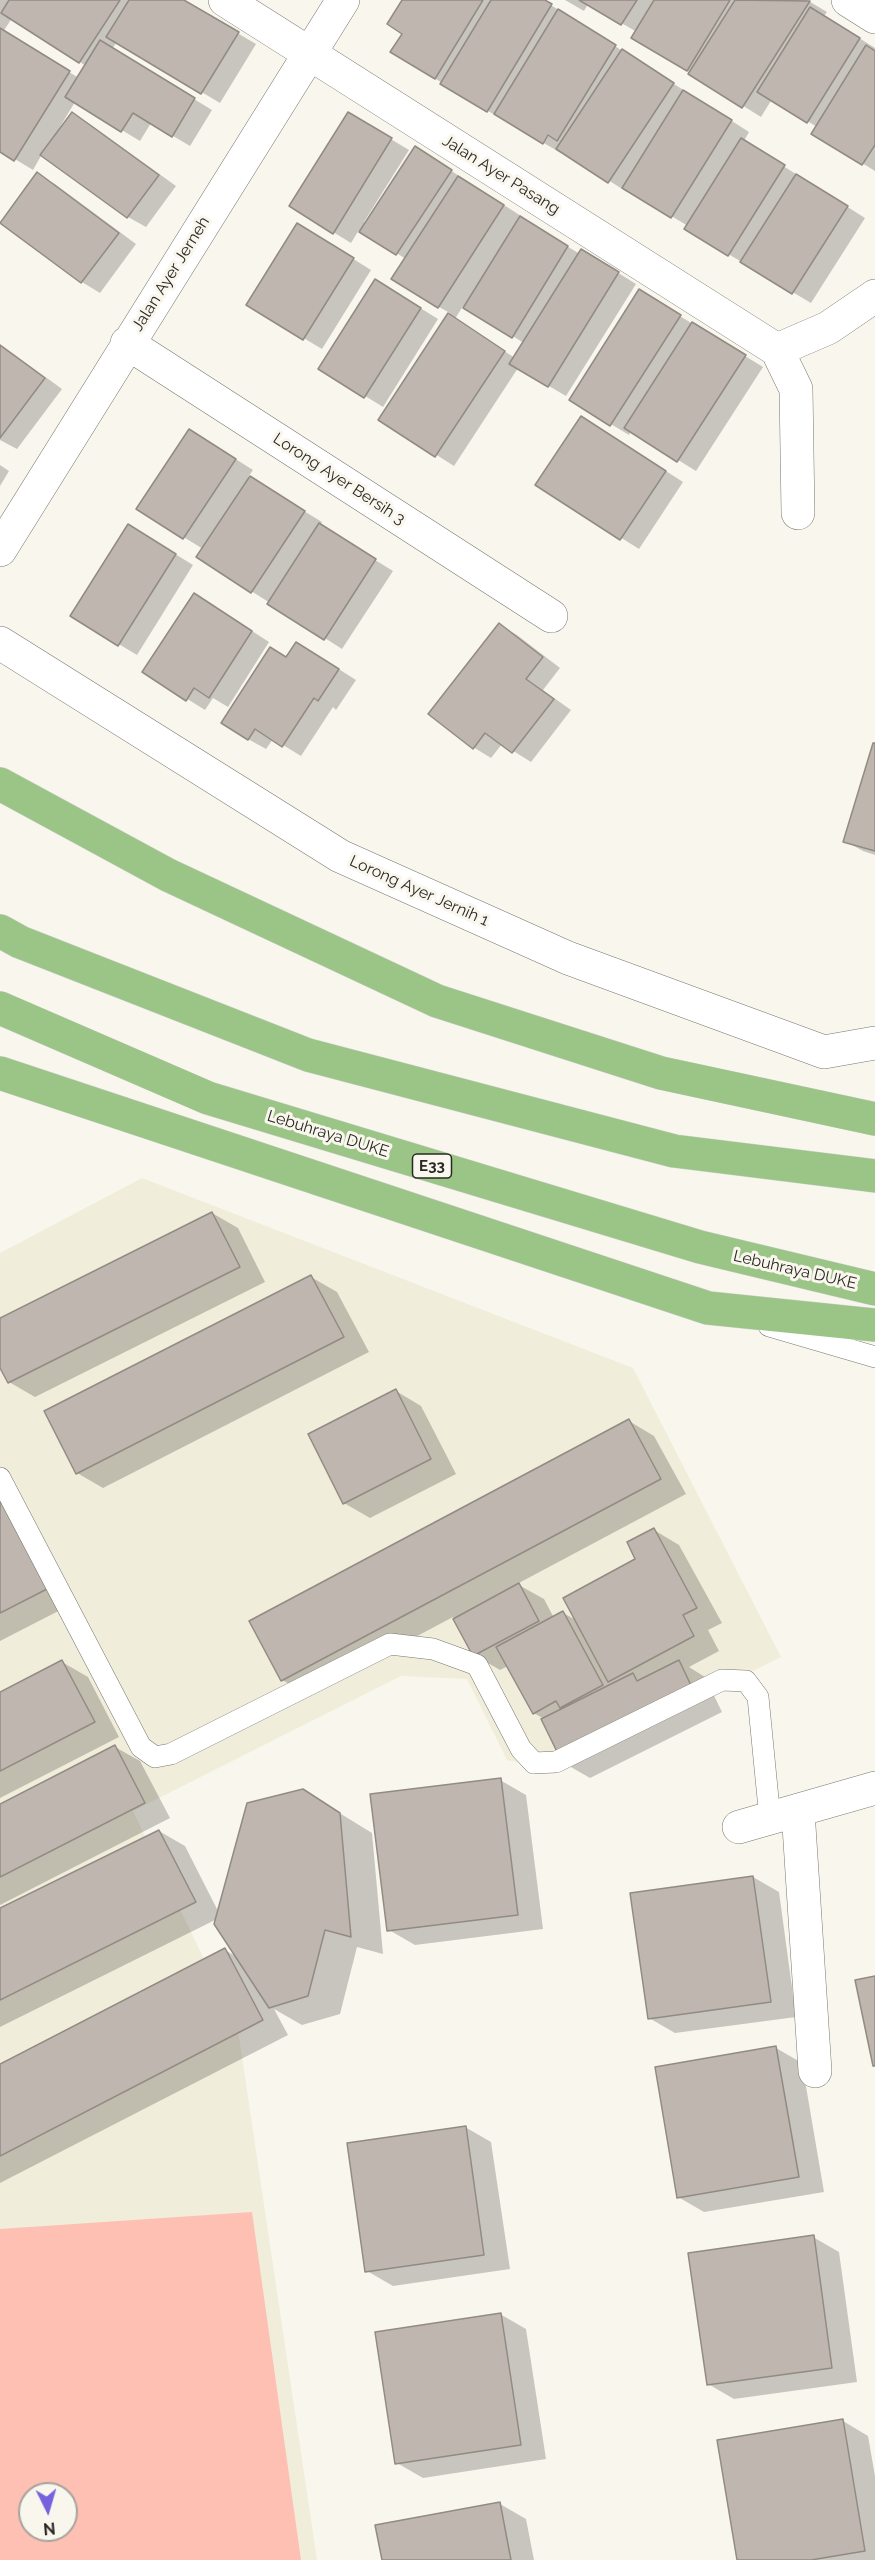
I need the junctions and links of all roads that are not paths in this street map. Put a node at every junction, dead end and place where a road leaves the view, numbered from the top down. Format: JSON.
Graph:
{"nodes":[{"id":1,"x":225,"y":0,"type":"edge"},
{"id":2,"x":343,"y":0,"type":"edge"},
{"id":3,"x":848,"y":0,"type":"edge"},
{"id":4,"x":875,"y":17,"type":"edge"},
{"id":5,"x":310,"y":54,"type":"junction"},
{"id":6,"x":875,"y":296,"type":"edge"},
{"id":7,"x":127,"y":343,"type":"junction"},
{"id":8,"x":777,"y":350,"type":"junction"},
{"id":9,"x":798,"y":513,"type":"dead end"},
{"id":10,"x":0,"y":550,"type":"edge"},
{"id":11,"x":551,"y":616,"type":"dead end"},
{"id":12,"x":0,"y":643,"type":"edge"},
{"id":13,"x":0,"y":783,"type":"edge"},
{"id":14,"x":10,"y":937,"type":"edge"},
{"id":15,"x":0,"y":1008,"type":"edge"},
{"id":16,"x":875,"y":1043,"type":"edge"},
{"id":17,"x":0,"y":1073,"type":"edge"},
{"id":18,"x":875,"y":1119,"type":"edge"},
{"id":19,"x":875,"y":1176,"type":"edge"},
{"id":20,"x":875,"y":1289,"type":"edge"},
{"id":21,"x":708,"y":1308,"type":"junction"},
{"id":22,"x":875,"y":1325,"type":"edge"},
{"id":23,"x":875,"y":1357,"type":"edge"},
{"id":24,"x":0,"y":1478,"type":"edge"},
{"id":25,"x":875,"y":1788,"type":"edge"},
{"id":26,"x":784,"y":1814,"type":"junction"},
{"id":27,"x":739,"y":1827,"type":"dead end"},
{"id":28,"x":815,"y":2071,"type":"dead end"}],
"edges":[{"from":1,"to":5,"type":"street","name":"Jalan Ayer Pasang"},
{"from":2,"to":5,"type":"street","name":"Jalan Ayer Jerneh"},
{"from":3,"to":4,"type":"street"},
{"from":5,"to":7,"type":"street","name":"Jalan Ayer Jerneh"},
{"from":5,"to":8,"type":"street","name":"Jalan Ayer Pasang"},
{"from":6,"to":8,"type":"street"},
{"from":7,"to":10,"type":"street","name":"Jalan Ayer Jerneh"},
{"from":7,"to":11,"type":"street","name":"Lorong Ayer Bersih 3"},
{"from":8,"to":9,"type":"street"},
{"from":12,"to":16,"type":"street","name":"Lorong Ayer Jernih 1"},
{"from":13,"to":18,"type":"highway"},
{"from":14,"to":19,"type":"highway"},
{"from":15,"to":20,"type":"highway","name":"Lebuhraya DUKE","number":"E33"},
{"from":17,"to":21,"type":"highway"},
{"from":21,"to":22,"type":"highway"},
{"from":21,"to":23,"type":"lane"},
{"from":24,"to":26,"type":"lane"},
{"from":25,"to":26,"type":"street"},
{"from":26,"to":27,"type":"street"},
{"from":26,"to":28,"type":"street"}]}
